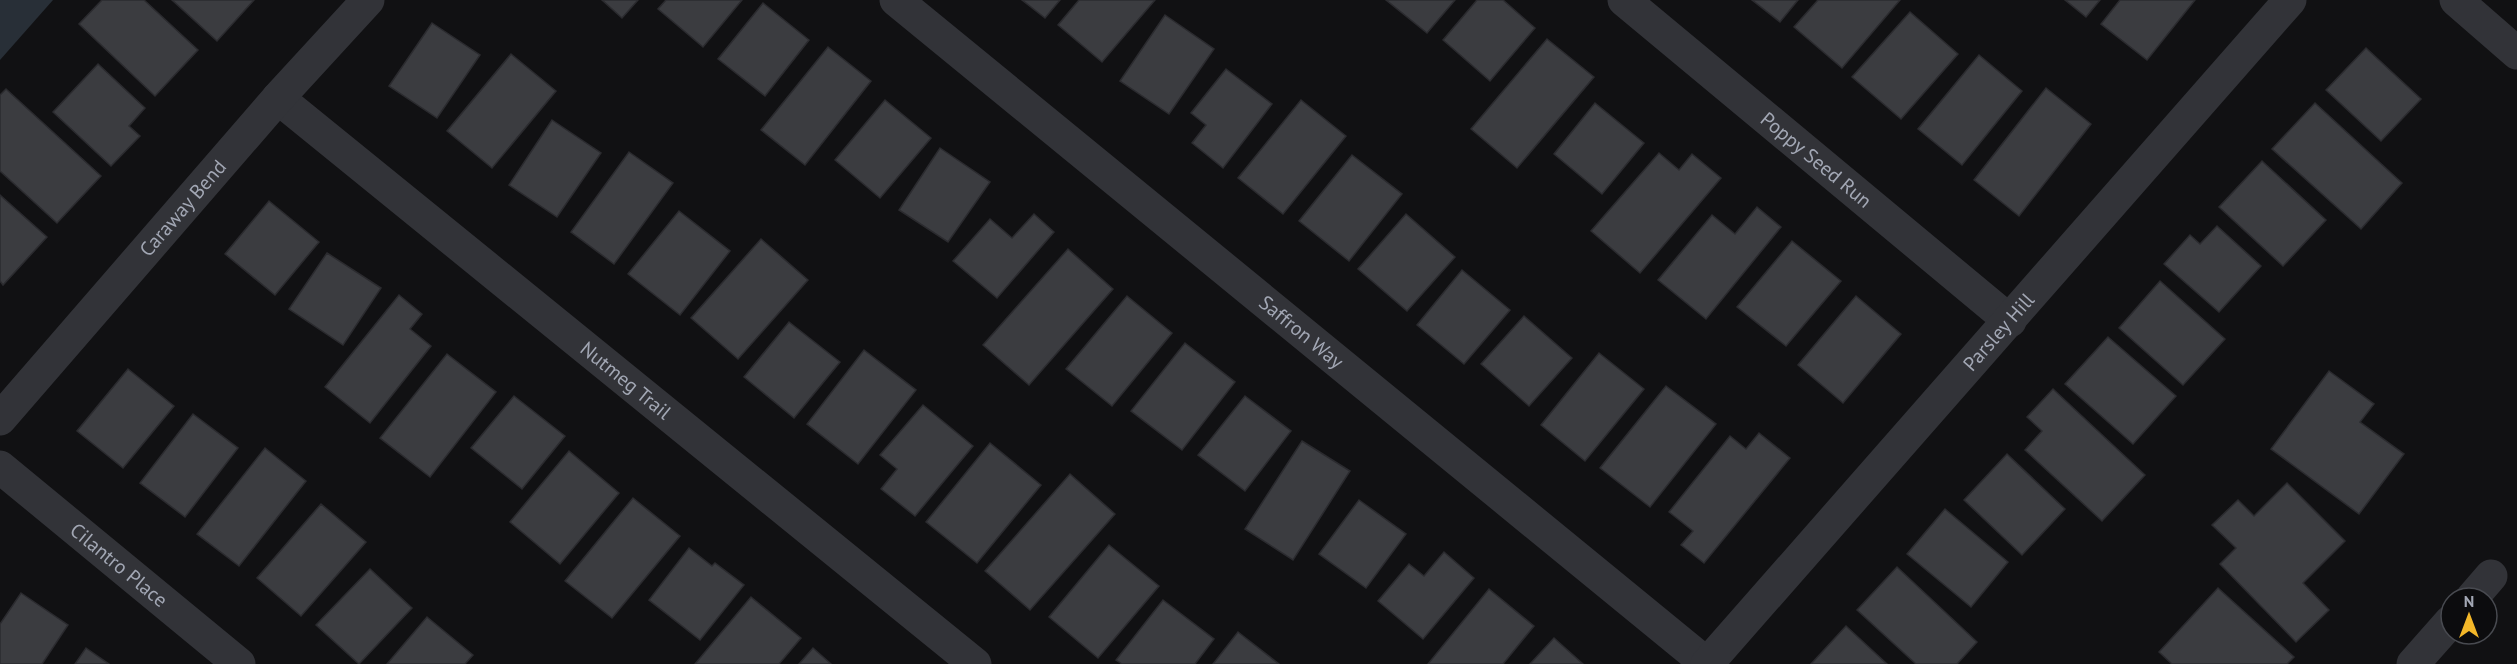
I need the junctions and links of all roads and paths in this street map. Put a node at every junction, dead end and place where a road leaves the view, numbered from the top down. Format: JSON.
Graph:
{"nodes":[{"id":1,"x":368,"y":0,"type":"edge"},
{"id":2,"x":896,"y":0,"type":"edge"},
{"id":3,"x":1624,"y":0,"type":"edge"},
{"id":4,"x":2290,"y":0,"type":"edge"},
{"id":5,"x":2456,"y":0,"type":"edge"},
{"id":6,"x":2517,"y":53,"type":"edge"},
{"id":7,"x":278,"y":98,"type":"junction"},
{"id":8,"x":2010,"y":321,"type":"junction"},
{"id":9,"x":0,"y":419,"type":"edge"},
{"id":10,"x":0,"y":467,"type":"edge"},
{"id":11,"x":2439,"y":635,"type":"edge"},
{"id":12,"x":239,"y":664,"type":"edge"},
{"id":13,"x":975,"y":664,"type":"edge"},
{"id":14,"x":1707,"y":664,"type":"edge"},
{"id":15,"x":2413,"y":664,"type":"edge"}],
"edges":[{"from":1,"to":7,"type":"street","name":"Caraway Bend"},
{"from":2,"to":14,"type":"street","name":"Saffron Way"},
{"from":3,"to":8,"type":"street","name":"Poppy Seed Run"},
{"from":4,"to":8,"type":"street","name":"Parsley Hill"},
{"from":5,"to":6,"type":"street"},
{"from":7,"to":9,"type":"street","name":"Caraway Bend"},
{"from":7,"to":13,"type":"street","name":"Nutmeg Trail"},
{"from":8,"to":14,"type":"street","name":"Parsley Hill"},
{"from":10,"to":12,"type":"street","name":"Cilantro Place"},
{"from":11,"to":15,"type":"street"}]}
